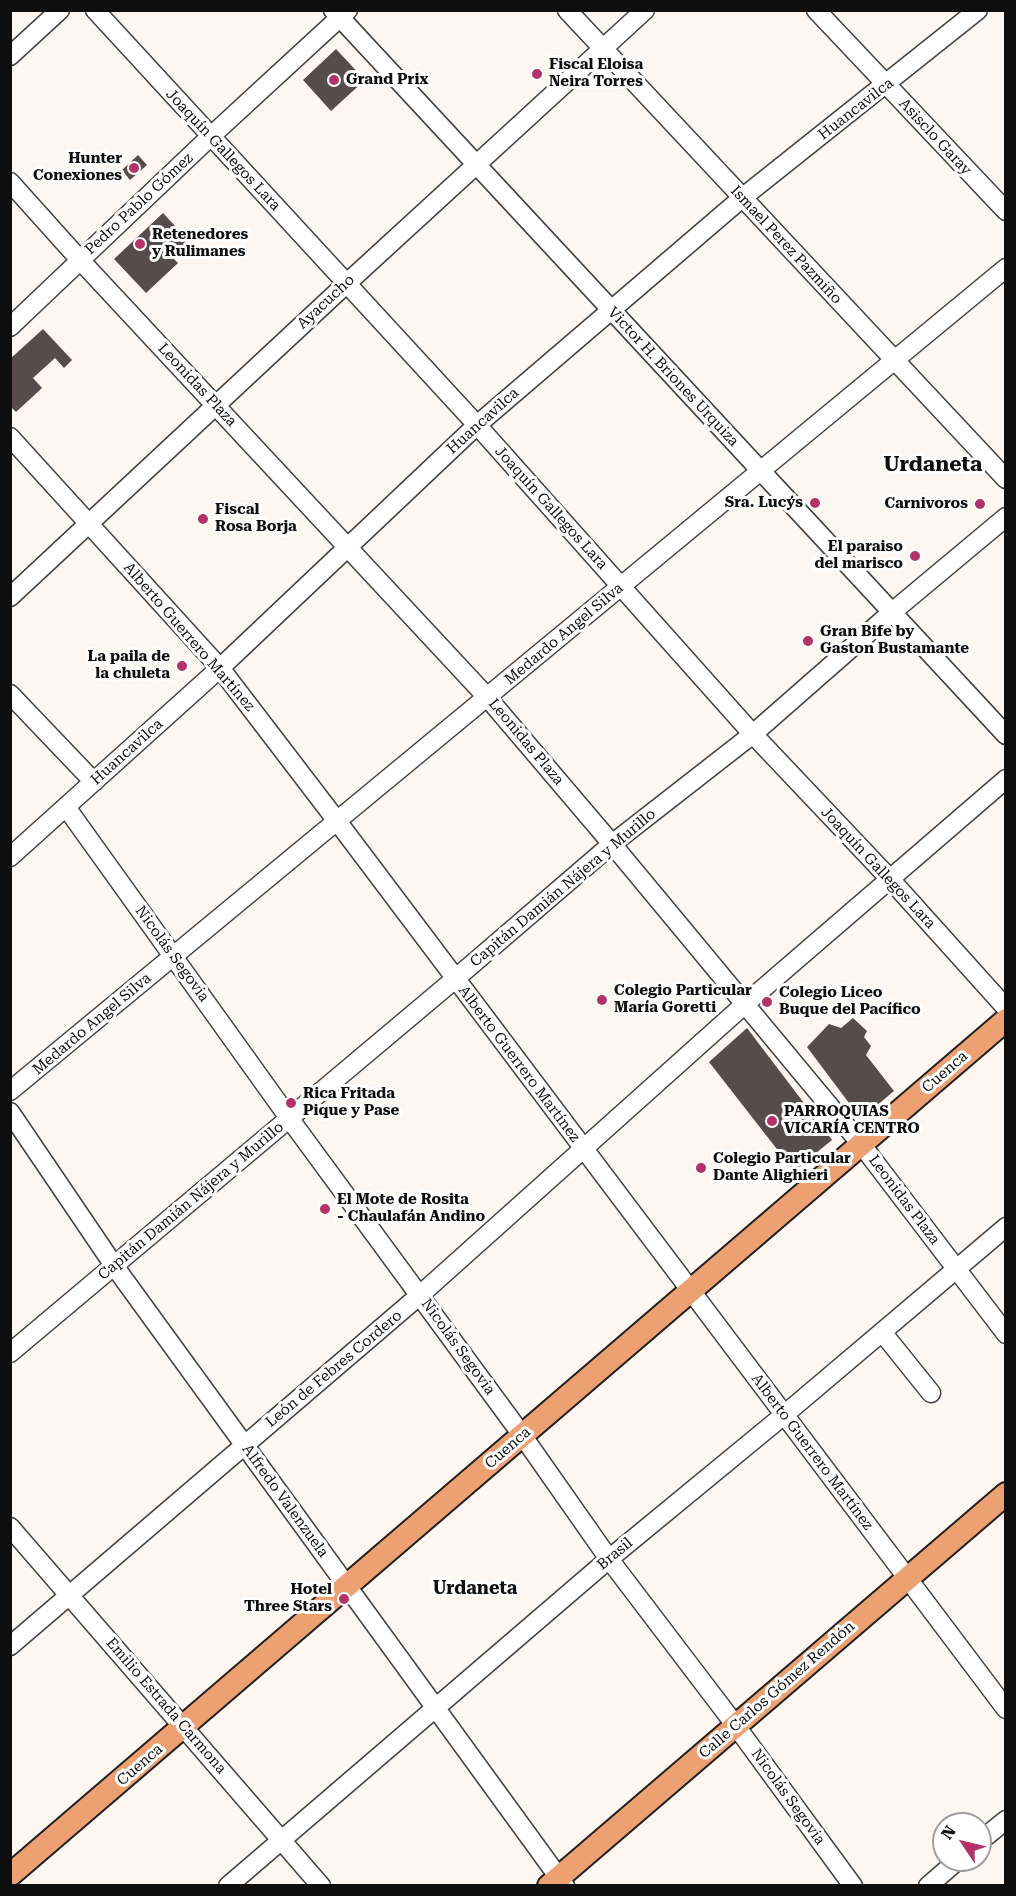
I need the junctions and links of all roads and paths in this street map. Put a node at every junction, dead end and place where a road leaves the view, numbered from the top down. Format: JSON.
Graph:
{"nodes":[{"id":1,"x":60,"y":10,"type":"edge"},
{"id":2,"x":95,"y":10,"type":"edge"},
{"id":3,"x":567,"y":10,"type":"edge"},
{"id":4,"x":645,"y":10,"type":"edge"},
{"id":5,"x":816,"y":10,"type":"edge"},
{"id":6,"x":978,"y":10,"type":"edge"},
{"id":7,"x":340,"y":13,"type":"edge"},
{"id":8,"x":603,"y":50,"type":"junction"},
{"id":9,"x":10,"y":56,"type":"edge"},
{"id":10,"x":886,"y":85,"type":"junction"},
{"id":11,"x":210,"y":137,"type":"junction"},
{"id":12,"x":477,"y":165,"type":"junction"},
{"id":13,"x":10,"y":182,"type":"edge"},
{"id":14,"x":742,"y":198,"type":"junction"},
{"id":15,"x":1005,"y":211,"type":"edge"},
{"id":16,"x":80,"y":260,"type":"junction"},
{"id":17,"x":1005,"y":268,"type":"edge"},
{"id":18,"x":346,"y":284,"type":"junction"},
{"id":19,"x":610,"y":310,"type":"junction"},
{"id":20,"x":10,"y":327,"type":"edge"},
{"id":21,"x":895,"y":360,"type":"junction"},
{"id":22,"x":216,"y":405,"type":"junction"},
{"id":23,"x":477,"y":425,"type":"junction"},
{"id":24,"x":10,"y":437,"type":"edge"},
{"id":25,"x":761,"y":471,"type":"junction"},
{"id":26,"x":1005,"y":479,"type":"edge"},
{"id":27,"x":1005,"y":517,"type":"edge"},
{"id":28,"x":90,"y":522,"type":"junction"},
{"id":29,"x":349,"y":547,"type":"junction"},
{"id":30,"x":621,"y":586,"type":"junction"},
{"id":31,"x":10,"y":597,"type":"edge"},
{"id":32,"x":891,"y":614,"type":"junction"},
{"id":33,"x":220,"y":668,"type":"junction"},
{"id":34,"x":10,"y":694,"type":"edge"},
{"id":35,"x":488,"y":697,"type":"junction"},
{"id":36,"x":753,"y":734,"type":"junction"},
{"id":37,"x":1005,"y":735,"type":"edge"},
{"id":38,"x":1005,"y":779,"type":"edge"},
{"id":39,"x":94,"y":782,"type":"junction"},
{"id":40,"x":66,"y":807,"type":"junction"},
{"id":41,"x":337,"y":821,"type":"junction"},
{"id":42,"x":612,"y":844,"type":"junction"},
{"id":43,"x":10,"y":857,"type":"edge"},
{"id":44,"x":890,"y":879,"type":"junction"},
{"id":45,"x":174,"y":956,"type":"junction"},
{"id":46,"x":455,"y":979,"type":"junction"},
{"id":47,"x":745,"y":1004,"type":"junction"},
{"id":48,"x":1005,"y":1008,"type":"edge"},
{"id":49,"x":1005,"y":1020,"type":"edge"},
{"id":50,"x":10,"y":1091,"type":"edge"},
{"id":51,"x":10,"y":1112,"type":"edge"},
{"id":52,"x":289,"y":1118,"type":"junction"},
{"id":53,"x":861,"y":1144,"type":"junction"},
{"id":54,"x":583,"y":1148,"type":"junction"},
{"id":55,"x":1005,"y":1227,"type":"edge"},
{"id":56,"x":115,"y":1267,"type":"junction"},
{"id":57,"x":957,"y":1269,"type":"junction"},
{"id":58,"x":690,"y":1291,"type":"junction"},
{"id":59,"x":420,"y":1295,"type":"junction"},
{"id":60,"x":882,"y":1332,"type":"junction"},
{"id":61,"x":1005,"y":1334,"type":"edge"},
{"id":62,"x":10,"y":1353,"type":"edge"},
{"id":63,"x":931,"y":1393,"type":"dead end"},
{"id":64,"x":784,"y":1416,"type":"junction"},
{"id":65,"x":522,"y":1435,"type":"junction"},
{"id":66,"x":244,"y":1445,"type":"junction"},
{"id":67,"x":1005,"y":1494,"type":"edge"},
{"id":68,"x":10,"y":1527,"type":"edge"},
{"id":69,"x":609,"y":1559,"type":"junction"},
{"id":70,"x":907,"y":1579,"type":"junction"},
{"id":71,"x":347,"y":1586,"type":"junction"},
{"id":72,"x":69,"y":1594,"type":"junction"},
{"id":73,"x":10,"y":1646,"type":"edge"},
{"id":74,"x":435,"y":1707,"type":"junction"},
{"id":75,"x":1005,"y":1709,"type":"edge"},
{"id":76,"x":736,"y":1726,"type":"junction"},
{"id":77,"x":183,"y":1727,"type":"junction"},
{"id":78,"x":1005,"y":1820,"type":"edge"},
{"id":79,"x":992,"y":1831,"type":"edge"},
{"id":80,"x":282,"y":1840,"type":"junction"},
{"id":81,"x":944,"y":1872,"type":"edge"},
{"id":82,"x":10,"y":1875,"type":"edge"},
{"id":83,"x":10,"y":1881,"type":"edge"},
{"id":84,"x":557,"y":1883,"type":"edge"},
{"id":85,"x":15,"y":1886,"type":"edge"},
{"id":86,"x":228,"y":1886,"type":"edge"},
{"id":87,"x":321,"y":1886,"type":"edge"},
{"id":88,"x":853,"y":1886,"type":"edge"},
{"id":89,"x":928,"y":1886,"type":"edge"}],
"edges":[{"from":1,"to":9,"type":"street"},
{"from":2,"to":11,"type":"street","name":"Joaquín Gallegos Lara"},
{"from":3,"to":8,"type":"street","name":"Ismael Perez Pazmiño"},
{"from":4,"to":8,"type":"street","name":"Ayacucho"},
{"from":5,"to":10,"type":"street","name":"Asisclo Garay"},
{"from":6,"to":10,"type":"street","name":"Huancavilca"},
{"from":7,"to":11,"type":"street","name":"Pedro Pablo Gómez"},
{"from":7,"to":12,"type":"street","name":"Victor H. Briones Urquiza"},
{"from":8,"to":12,"type":"street","name":"Ayacucho"},
{"from":8,"to":14,"type":"street","name":"Ismael Perez Pazmiño"},
{"from":10,"to":14,"type":"street","name":"Huancavilca"},
{"from":10,"to":15,"type":"street","name":"Asisclo Garay"},
{"from":11,"to":16,"type":"street","name":"Pedro Pablo Gómez"},
{"from":11,"to":18,"type":"street","name":"Joaquín Gallegos Lara"},
{"from":12,"to":18,"type":"street","name":"Ayacucho"},
{"from":12,"to":19,"type":"street","name":"Victor H. Briones Urquiza"},
{"from":13,"to":16,"type":"street","name":"Leonidas Plaza"},
{"from":14,"to":19,"type":"street","name":"Huancavilca"},
{"from":14,"to":21,"type":"street","name":"Ismael Perez Pazmiño"},
{"from":16,"to":20,"type":"street","name":"Pedro Pablo Gómez"},
{"from":16,"to":22,"type":"street","name":"Leonidas Plaza"},
{"from":17,"to":21,"type":"street","name":"Medardo Angel Silva"},
{"from":18,"to":22,"type":"street","name":"Ayacucho"},
{"from":18,"to":23,"type":"street","name":"Joaquín Gallegos Lara"},
{"from":19,"to":23,"type":"street","name":"Huancavilca"},
{"from":19,"to":25,"type":"street","name":"Victor H. Briones Urquiza"},
{"from":21,"to":25,"type":"street","name":"Medardo Angel Silva"},
{"from":21,"to":26,"type":"street","name":"Ismael Perez Pazmiño"},
{"from":22,"to":28,"type":"street","name":"Ayacucho"},
{"from":22,"to":29,"type":"street","name":"Leonidas Plaza"},
{"from":23,"to":29,"type":"street","name":"Huancavilca"},
{"from":23,"to":30,"type":"street","name":"Joaquín Gallegos Lara"},
{"from":24,"to":28,"type":"street","name":"Alberto Guerrero Martínez"},
{"from":25,"to":30,"type":"street","name":"Medardo Angel Silva"},
{"from":25,"to":32,"type":"street","name":"Victor H. Briones Urquiza"},
{"from":27,"to":32,"type":"street","name":"Capitán Damián Nájera y Murillo"},
{"from":28,"to":31,"type":"street","name":"Ayacucho"},
{"from":28,"to":33,"type":"street","name":"Alberto Guerrero Martínez"},
{"from":29,"to":33,"type":"street","name":"Huancavilca"},
{"from":29,"to":35,"type":"street","name":"Leonidas Plaza"},
{"from":30,"to":35,"type":"street","name":"Medardo Angel Silva"},
{"from":30,"to":36,"type":"street","name":"Joaquín Gallegos Lara"},
{"from":32,"to":36,"type":"street","name":"Capitán Damián Nájera y Murillo"},
{"from":32,"to":37,"type":"street","name":"Victor H. Briones Urquiza"},
{"from":33,"to":39,"type":"street","name":"Huancavilca"},
{"from":33,"to":41,"type":"street","name":"Alberto Guerrero Martínez"},
{"from":34,"to":39,"type":"street"},
{"from":35,"to":41,"type":"street","name":"Medardo Angel Silva"},
{"from":35,"to":42,"type":"street","name":"Leonidas Plaza"},
{"from":36,"to":42,"type":"street","name":"Capitán Damián Nájera y Murillo"},
{"from":36,"to":44,"type":"street","name":"Joaquín Gallegos Lara"},
{"from":38,"to":44,"type":"street","name":"León de Febres Cordero"},
{"from":39,"to":40,"type":"street","name":"Huancavilca"},
{"from":40,"to":43,"type":"street","name":"Huancavilca"},
{"from":40,"to":45,"type":"street","name":"Nicolás Segovia"},
{"from":41,"to":45,"type":"street","name":"Medardo Angel Silva"},
{"from":41,"to":46,"type":"street","name":"Alberto Guerrero Martínez"},
{"from":42,"to":46,"type":"street","name":"Capitán Damián Nájera y Murillo"},
{"from":42,"to":47,"type":"street","name":"Leonidas Plaza"},
{"from":44,"to":47,"type":"street","name":"León de Febres Cordero"},
{"from":44,"to":48,"type":"street","name":"Joaquín Gallegos Lara"},
{"from":45,"to":50,"type":"street","name":"Medardo Angel Silva"},
{"from":45,"to":52,"type":"street","name":"Nicolás Segovia"},
{"from":46,"to":52,"type":"street","name":"Capitán Damián Nájera y Murillo"},
{"from":46,"to":54,"type":"street","name":"Alberto Guerrero Martínez"},
{"from":47,"to":53,"type":"street","name":"Leonidas Plaza"},
{"from":47,"to":54,"type":"street","name":"León de Febres Cordero"},
{"from":49,"to":53,"type":"main road","name":"Cuenca"},
{"from":51,"to":56,"type":"street","name":"Alfredo Valenzuela"},
{"from":52,"to":56,"type":"street","name":"Capitán Damián Nájera y Murillo"},
{"from":52,"to":59,"type":"street","name":"Nicolás Segovia"},
{"from":53,"to":57,"type":"street","name":"Leonidas Plaza"},
{"from":53,"to":58,"type":"main road","name":"Cuenca"},
{"from":54,"to":58,"type":"street","name":"Alberto Guerrero Martínez"},
{"from":54,"to":59,"type":"street","name":"León de Febres Cordero"},
{"from":55,"to":57,"type":"street","name":"Brasil"},
{"from":56,"to":62,"type":"street","name":"Capitán Damián Nájera y Murillo"},
{"from":56,"to":66,"type":"street","name":"Alfredo Valenzuela"},
{"from":57,"to":60,"type":"street","name":"Brasil"},
{"from":57,"to":61,"type":"street","name":"Leonidas Plaza"},
{"from":58,"to":64,"type":"street","name":"Alberto Guerrero Martínez"},
{"from":58,"to":65,"type":"main road","name":"Cuenca"},
{"from":59,"to":65,"type":"street","name":"Nicolás Segovia"},
{"from":59,"to":66,"type":"street","name":"León de Febres Cordero"},
{"from":60,"to":63,"type":"street"},
{"from":60,"to":64,"type":"street","name":"Brasil"},
{"from":64,"to":69,"type":"street","name":"Brasil"},
{"from":64,"to":70,"type":"street","name":"Alberto Guerrero Martínez"},
{"from":65,"to":69,"type":"street","name":"Nicolás Segovia"},
{"from":65,"to":71,"type":"main road","name":"Cuenca"},
{"from":66,"to":71,"type":"street","name":"Alfredo Valenzuela"},
{"from":66,"to":72,"type":"street","name":"León de Febres Cordero"},
{"from":67,"to":70,"type":"main road","name":"Calle Carlos Gómez Rendón"},
{"from":68,"to":72,"type":"street","name":"Emilio Estrada Carmona"},
{"from":69,"to":74,"type":"street","name":"Brasil"},
{"from":69,"to":76,"type":"street","name":"Nicolás Segovia"},
{"from":70,"to":75,"type":"street","name":"Alberto Guerrero Martínez"},
{"from":70,"to":76,"type":"main road","name":"Calle Carlos Gómez Rendón"},
{"from":71,"to":74,"type":"street","name":"Alfredo Valenzuela"},
{"from":71,"to":77,"type":"main road","name":"Cuenca"},
{"from":72,"to":73,"type":"street","name":"León de Febres Cordero"},
{"from":72,"to":77,"type":"street","name":"Emilio Estrada Carmona"},
{"from":74,"to":80,"type":"street","name":"Brasil"},
{"from":74,"to":84,"type":"street","name":"Alfredo Valenzuela"},
{"from":76,"to":84,"type":"main road","name":"Calle Carlos Gómez Rendón"},
{"from":76,"to":88,"type":"street","name":"Nicolás Segovia"},
{"from":77,"to":80,"type":"street","name":"Emilio Estrada Carmona"},
{"from":77,"to":82,"type":"main road","name":"Cuenca"},
{"from":78,"to":79,"type":"street"},
{"from":80,"to":86,"type":"street","name":"Brasil"},
{"from":80,"to":87,"type":"street","name":"Emilio Estrada Carmona"},
{"from":81,"to":89,"type":"street"},
{"from":83,"to":85,"type":"street"}]}
